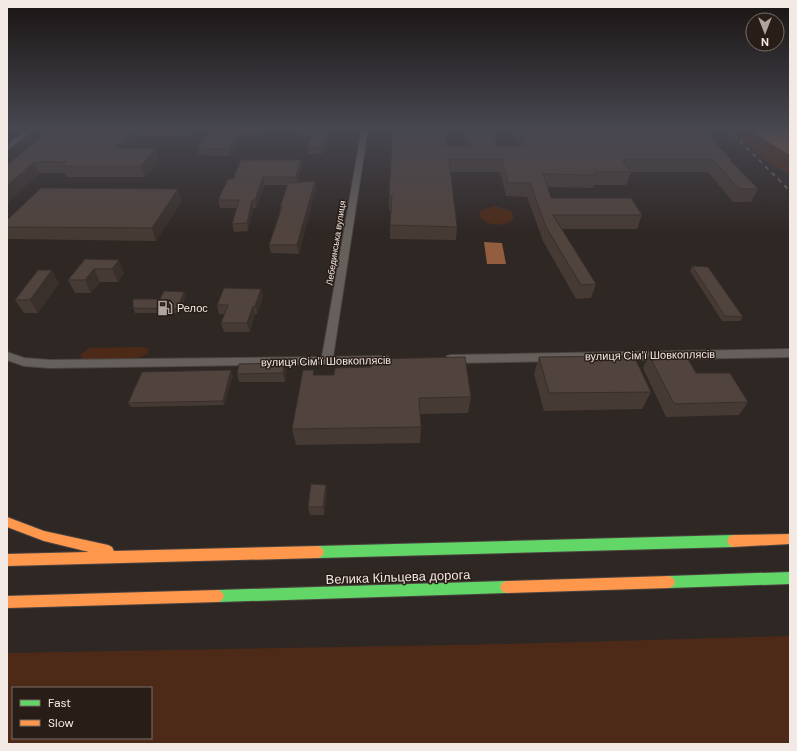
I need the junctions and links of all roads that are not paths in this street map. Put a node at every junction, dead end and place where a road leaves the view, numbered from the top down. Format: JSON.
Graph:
{"nodes":[{"id":1,"x":359,"y":163,"type":"edge"},
{"id":2,"x":790,"y":353,"type":"edge"},
{"id":3,"x":7,"y":356,"type":"edge"},
{"id":4,"x":440,"y":359,"type":"edge"},
{"id":5,"x":394,"y":360,"type":"edge"},
{"id":6,"x":327,"y":361,"type":"junction"},
{"id":7,"x":7,"y":522,"type":"edge"},
{"id":8,"x":790,"y":539,"type":"edge"},
{"id":9,"x":140,"y":557,"type":"junction"},
{"id":10,"x":7,"y":560,"type":"edge"},
{"id":11,"x":790,"y":578,"type":"edge"},
{"id":12,"x":7,"y":602,"type":"edge"}],
"edges":[{"from":1,"to":6,"type":"street","name":"Лебединська вулиця"},
{"from":2,"to":4,"type":"street","name":"вулиця Сімʼї Шовкоплясів"},
{"from":3,"to":6,"type":"street","name":"вулиця Сімʼї Шовкоплясів"},
{"from":5,"to":6,"type":"street","name":"вулиця Сімʼї Шовкоплясів"},
{"from":7,"to":9,"type":"main road"},
{"from":8,"to":9,"type":"main road"},
{"from":9,"to":10,"type":"main road"},
{"from":11,"to":12,"type":"main road","name":"Велика Кільцева дорога"}]}
